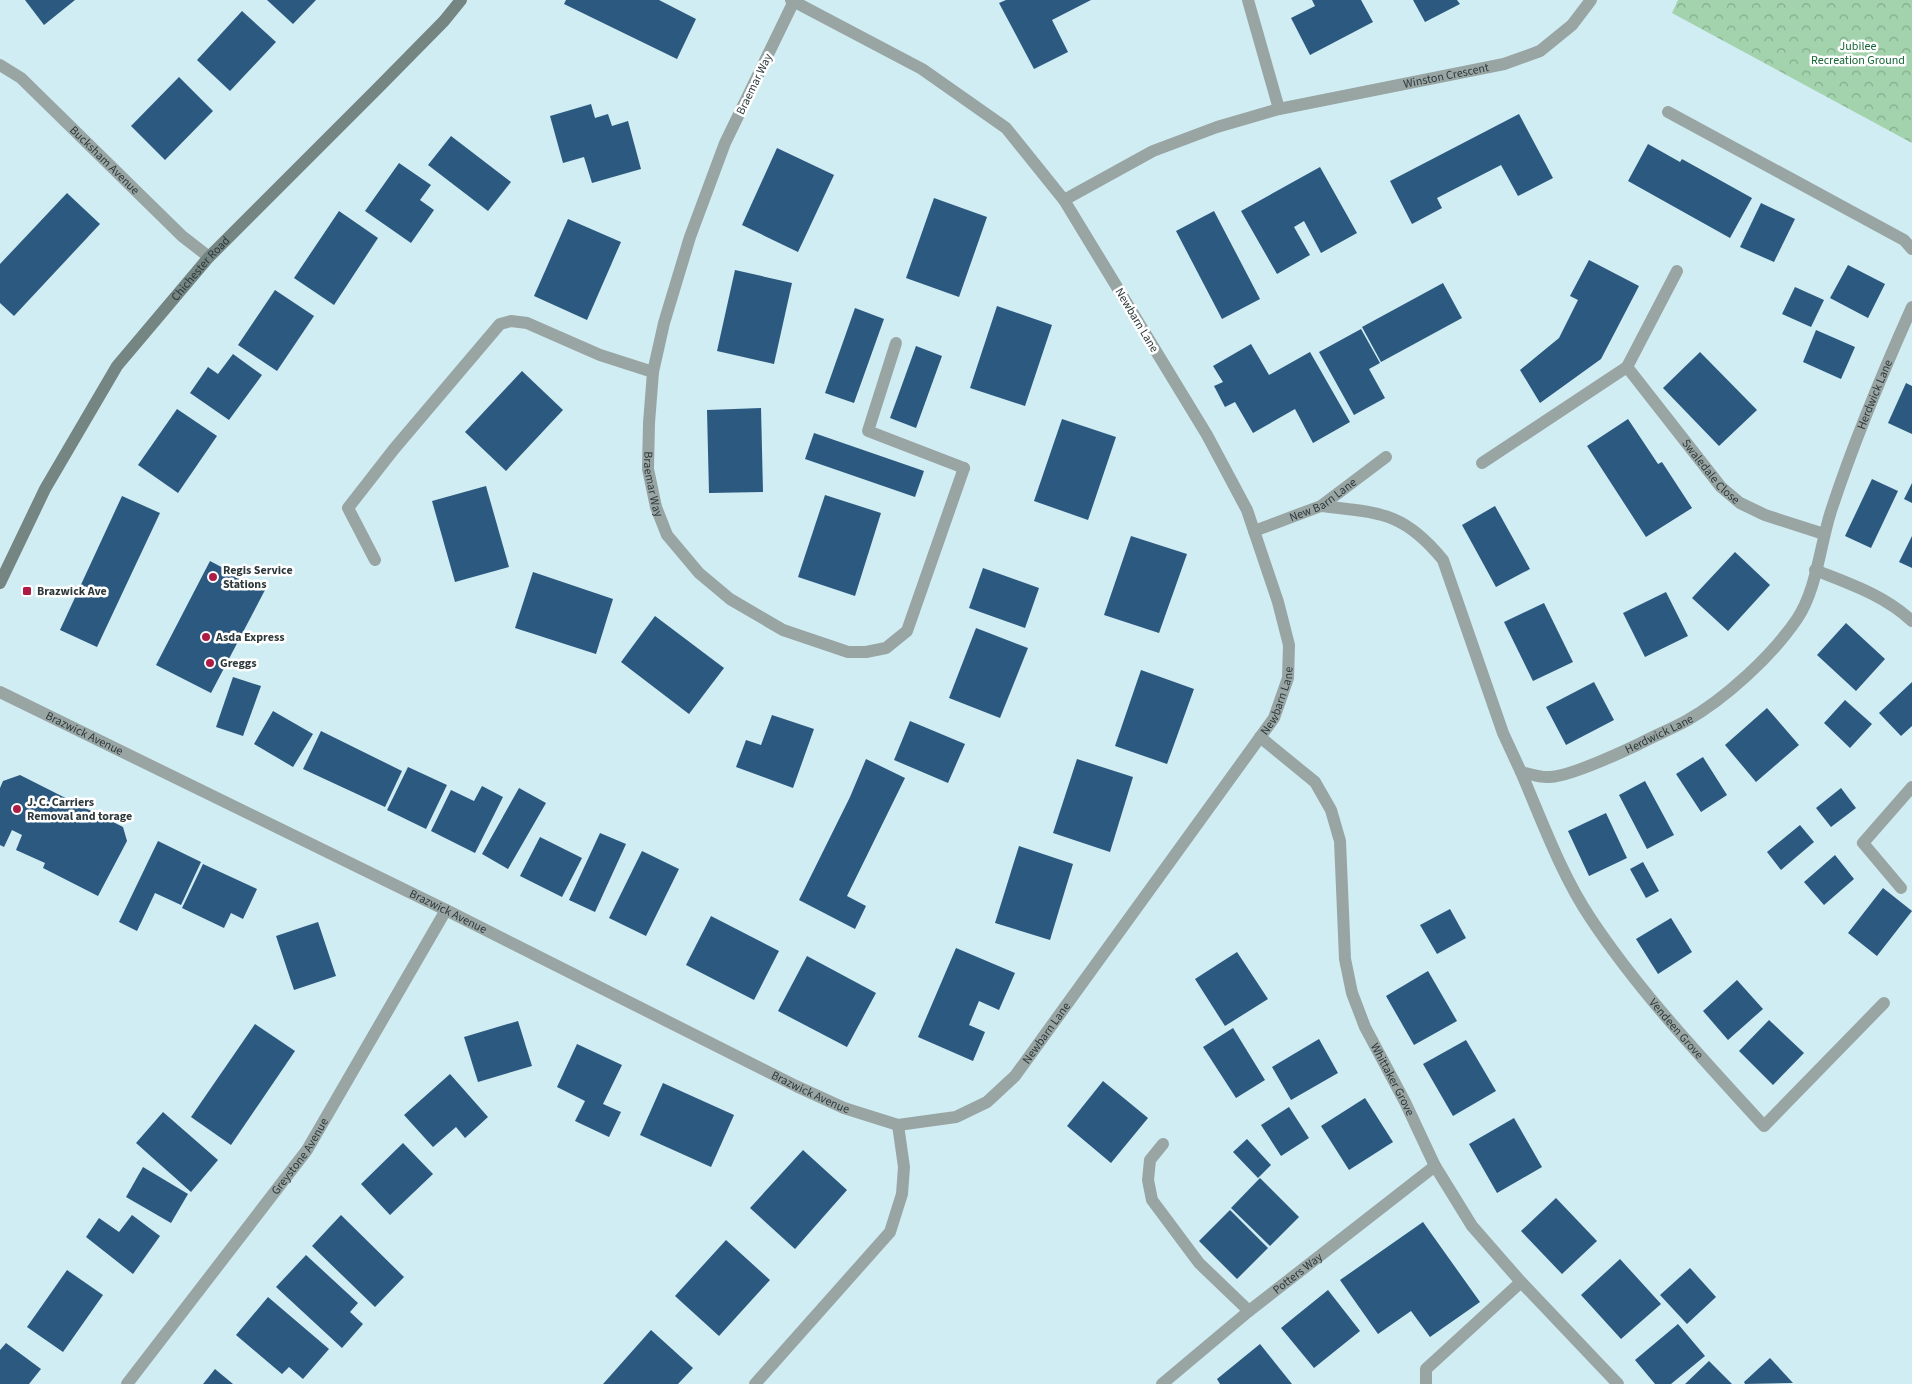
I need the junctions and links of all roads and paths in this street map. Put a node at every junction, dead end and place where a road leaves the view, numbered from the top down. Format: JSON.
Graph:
{"nodes":[{"id":1,"x":460,"y":0,"type":"edge"},
{"id":2,"x":1248,"y":0,"type":"edge"},
{"id":3,"x":1591,"y":0,"type":"edge"},
{"id":4,"x":793,"y":1,"type":"edge"},
{"id":5,"x":0,"y":65,"type":"edge"},
{"id":6,"x":1279,"y":109,"type":"junction"},
{"id":7,"x":1668,"y":112,"type":"dead end"},
{"id":8,"x":1064,"y":200,"type":"junction"},
{"id":9,"x":1912,"y":249,"type":"edge"},
{"id":10,"x":209,"y":257,"type":"junction"},
{"id":11,"x":1678,"y":271,"type":"dead end"},
{"id":12,"x":1912,"y":307,"type":"edge"},
{"id":13,"x":896,"y":343,"type":"dead end"},
{"id":14,"x":1627,"y":367,"type":"junction"},
{"id":15,"x":653,"y":372,"type":"junction"},
{"id":16,"x":1386,"y":457,"type":"dead end"},
{"id":17,"x":1482,"y":463,"type":"dead end"},
{"id":18,"x":1320,"y":506,"type":"junction"},
{"id":19,"x":1254,"y":531,"type":"junction"},
{"id":20,"x":1824,"y":534,"type":"junction"},
{"id":21,"x":374,"y":560,"type":"dead end"},
{"id":22,"x":1815,"y":570,"type":"junction"},
{"id":23,"x":0,"y":583,"type":"edge"},
{"id":24,"x":1912,"y":621,"type":"edge"},
{"id":25,"x":0,"y":692,"type":"edge"},
{"id":26,"x":1260,"y":737,"type":"junction"},
{"id":27,"x":1521,"y":772,"type":"junction"},
{"id":28,"x":1912,"y":787,"type":"edge"},
{"id":29,"x":1900,"y":888,"type":"dead end"},
{"id":30,"x":446,"y":910,"type":"junction"},
{"id":31,"x":1884,"y":1003,"type":"dead end"},
{"id":32,"x":898,"y":1124,"type":"junction"},
{"id":33,"x":1163,"y":1144,"type":"dead end"},
{"id":34,"x":1435,"y":1166,"type":"junction"},
{"id":35,"x":1521,"y":1282,"type":"junction"},
{"id":36,"x":1250,"y":1311,"type":"junction"},
{"id":37,"x":127,"y":1384,"type":"edge"},
{"id":38,"x":755,"y":1384,"type":"edge"},
{"id":39,"x":1162,"y":1384,"type":"edge"},
{"id":40,"x":1426,"y":1384,"type":"edge"},
{"id":41,"x":1618,"y":1384,"type":"edge"}],
"edges":[{"from":1,"to":10,"type":"main road","name":"Chichester Road"},
{"from":2,"to":6,"type":"street"},
{"from":3,"to":6,"type":"street","name":"Winston Crescent"},
{"from":4,"to":8,"type":"street","name":"Newbarn Lane"},
{"from":4,"to":15,"type":"street","name":"Braemar Way"},
{"from":5,"to":10,"type":"street","name":"Bucksham Avenue"},
{"from":6,"to":8,"type":"street","name":"Winston Crescent"},
{"from":7,"to":9,"type":"street"},
{"from":8,"to":19,"type":"street","name":"Newbarn Lane"},
{"from":10,"to":23,"type":"main road","name":"Chichester Road"},
{"from":11,"to":14,"type":"street"},
{"from":12,"to":20,"type":"street","name":"Herdwick Lane"},
{"from":13,"to":15,"type":"street","name":"Braemar Way"},
{"from":14,"to":17,"type":"street"},
{"from":14,"to":20,"type":"street","name":"Swaledale Close"},
{"from":15,"to":21,"type":"street"},
{"from":16,"to":18,"type":"street","name":"New Barn Lane"},
{"from":18,"to":19,"type":"street","name":"New Barn Lane"},
{"from":18,"to":27,"type":"street"},
{"from":19,"to":26,"type":"street","name":"Newbarn Lane"},
{"from":20,"to":22,"type":"street","name":"Herdwick Lane"},
{"from":22,"to":24,"type":"street"},
{"from":22,"to":27,"type":"street","name":"Herdwick Lane"},
{"from":25,"to":30,"type":"street","name":"Brazwick Avenue"},
{"from":26,"to":32,"type":"street","name":"Newbarn Lane"},
{"from":26,"to":34,"type":"street","name":"Whittaker Grove"},
{"from":27,"to":31,"type":"street","name":"Vendeen Grove"},
{"from":28,"to":29,"type":"street"},
{"from":30,"to":32,"type":"street","name":"Brazwick Avenue"},
{"from":30,"to":37,"type":"street","name":"Greystone Avenue"},
{"from":32,"to":38,"type":"street"},
{"from":33,"to":36,"type":"street"},
{"from":34,"to":35,"type":"street","name":"Whittaker Grove"},
{"from":34,"to":36,"type":"street","name":"Potters Way"},
{"from":35,"to":40,"type":"street"},
{"from":35,"to":41,"type":"street","name":"Whittaker Grove"},
{"from":36,"to":39,"type":"street","name":"Potters Way"}]}
